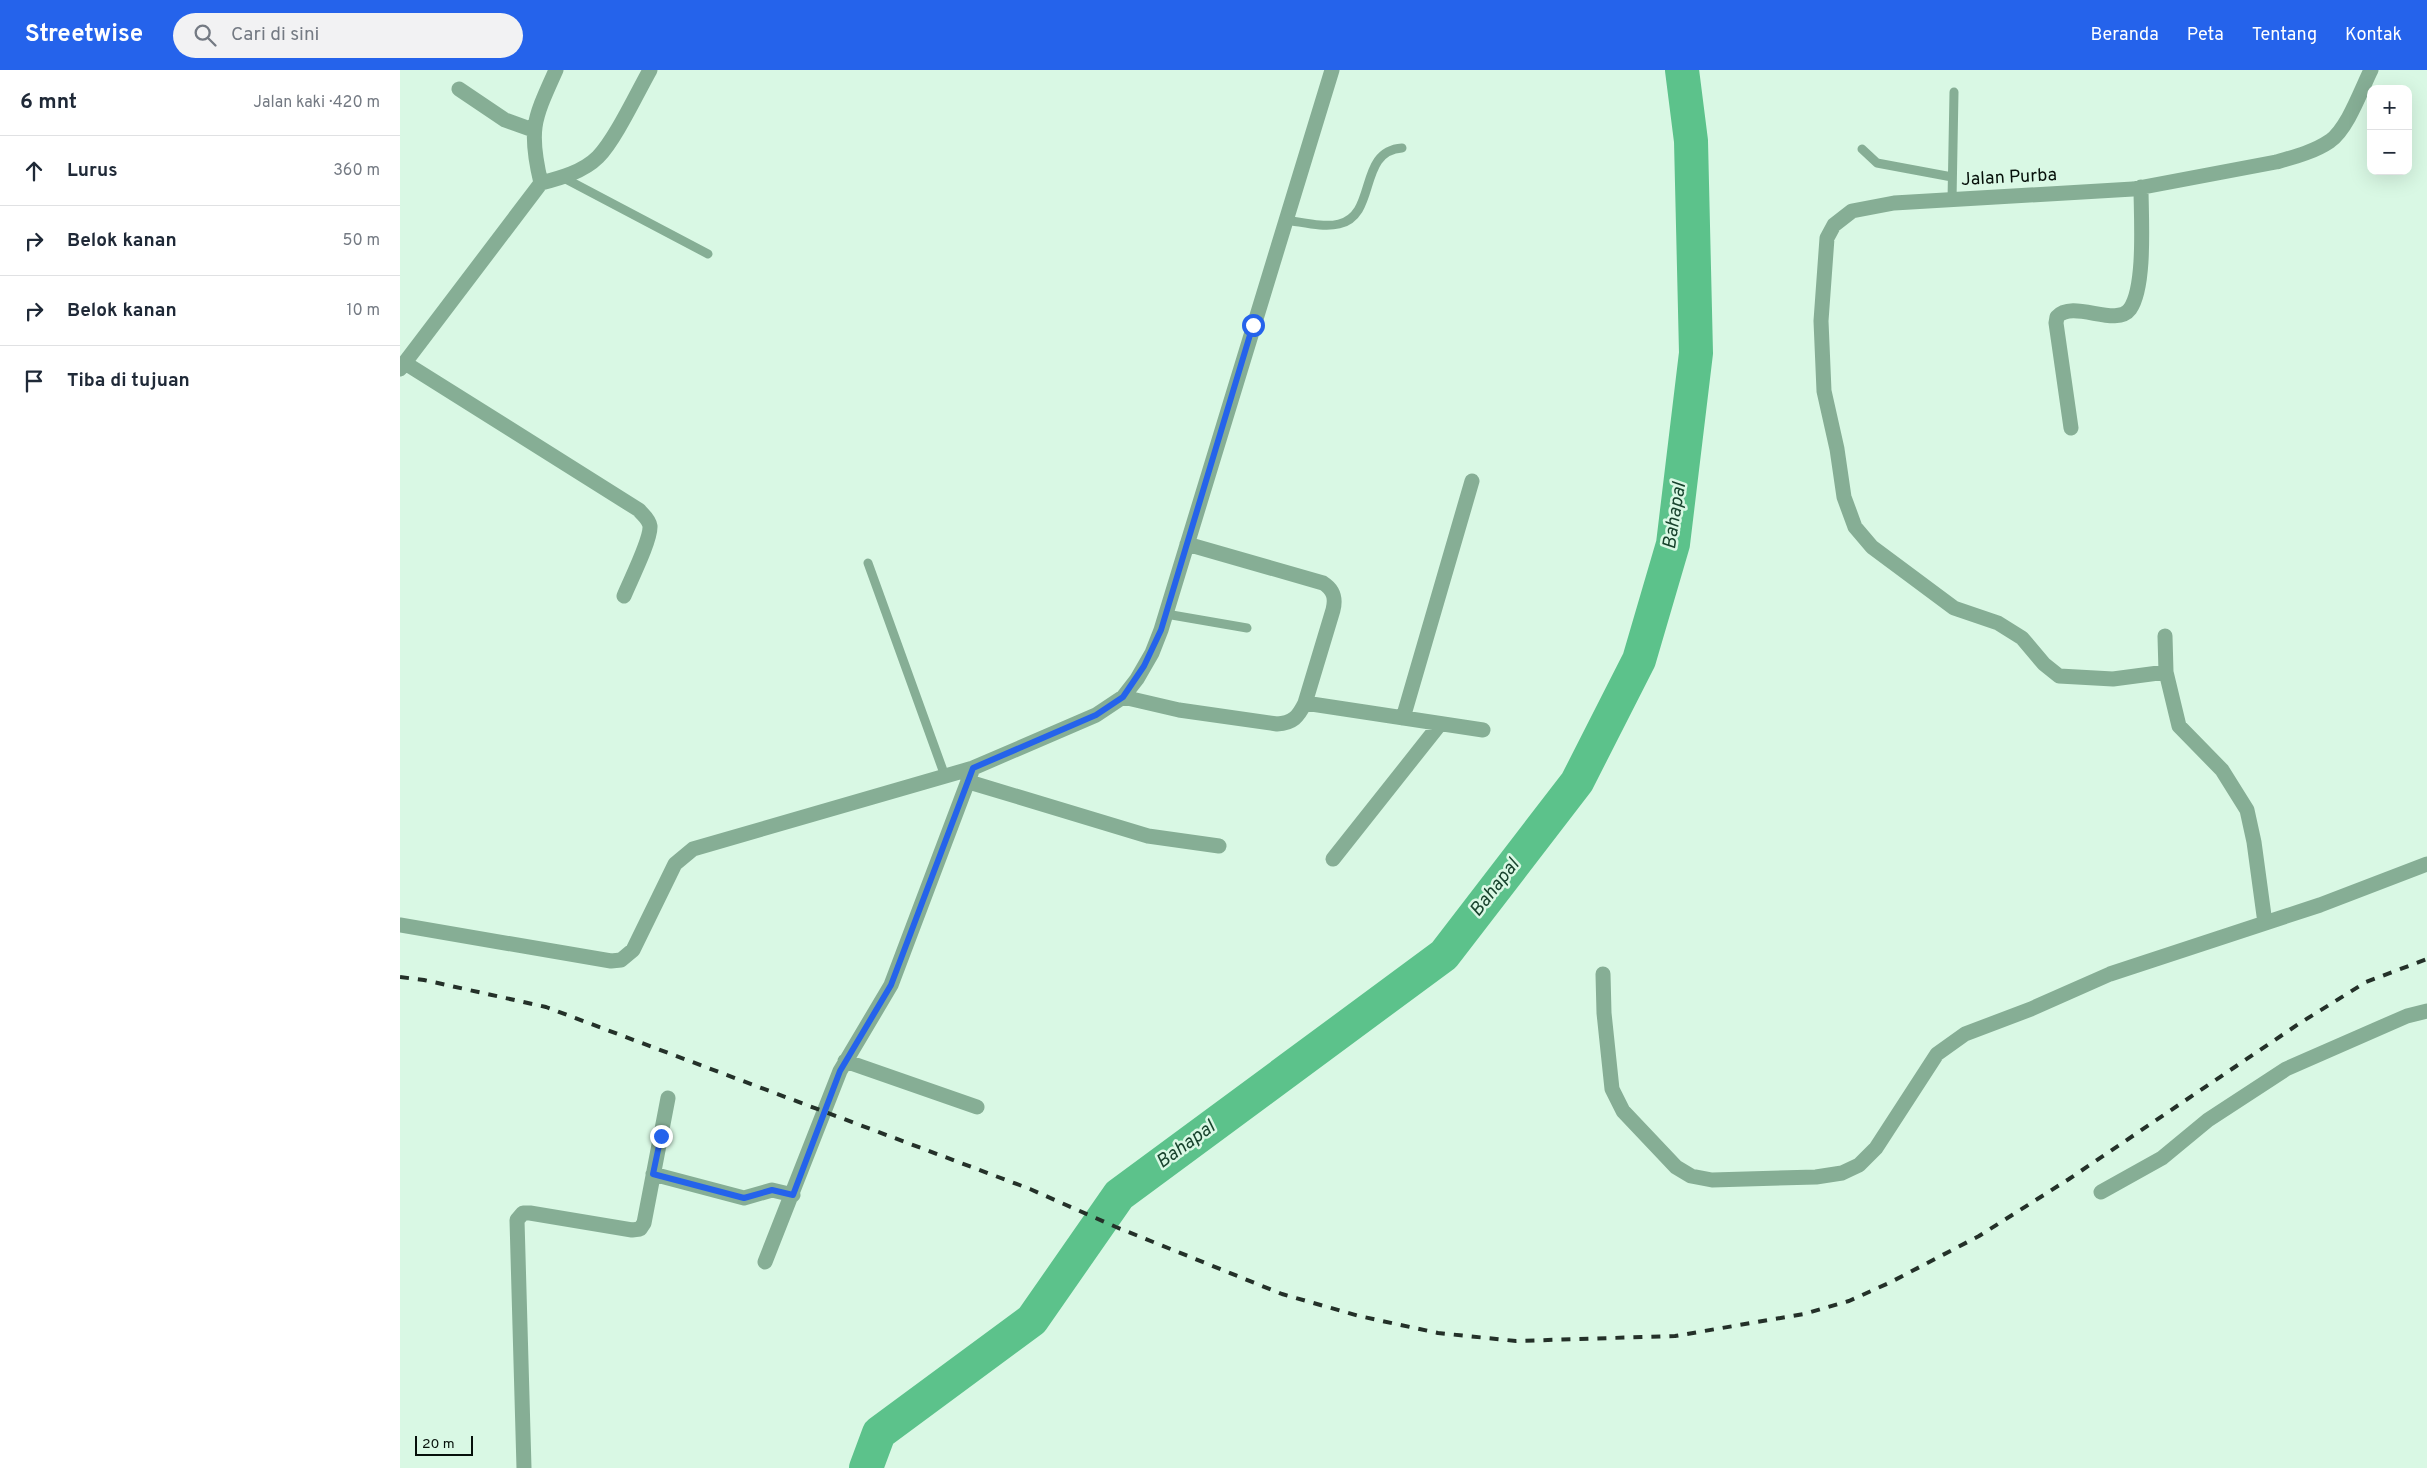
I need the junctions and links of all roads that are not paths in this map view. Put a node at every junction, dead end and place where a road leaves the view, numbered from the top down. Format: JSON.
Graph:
{"nodes":[{"id":1,"x":556,"y":70,"type":"edge"},
{"id":2,"x":650,"y":70,"type":"edge"},
{"id":3,"x":1332,"y":70,"type":"edge"},
{"id":4,"x":2371,"y":70,"type":"edge"},
{"id":5,"x":459,"y":89,"type":"dead end"},
{"id":6,"x":1954,"y":92,"type":"dead end"},
{"id":7,"x":533,"y":130,"type":"junction"},
{"id":8,"x":1402,"y":148,"type":"dead end"},
{"id":9,"x":1862,"y":149,"type":"dead end"},
{"id":10,"x":562,"y":177,"type":"junction"},
{"id":11,"x":1952,"y":177,"type":"junction"},
{"id":12,"x":541,"y":182,"type":"junction"},
{"id":13,"x":2141,"y":188,"type":"junction"},
{"id":14,"x":1952,"y":200,"type":"junction"},
{"id":15,"x":1285,"y":220,"type":"junction"},
{"id":16,"x":708,"y":254,"type":"dead end"},
{"id":17,"x":403,"y":366,"type":"edge"},
{"id":18,"x":2071,"y":428,"type":"dead end"},
{"id":19,"x":1472,"y":481,"type":"dead end"},
{"id":20,"x":1187,"y":544,"type":"junction"},
{"id":21,"x":868,"y":563,"type":"dead end"},
{"id":22,"x":624,"y":596,"type":"dead end"},
{"id":23,"x":1166,"y":614,"type":"junction"},
{"id":24,"x":1247,"y":628,"type":"dead end"},
{"id":25,"x":2165,"y":636,"type":"dead end"},
{"id":26,"x":2166,"y":672,"type":"junction"},
{"id":27,"x":1123,"y":697,"type":"junction"},
{"id":28,"x":1305,"y":703,"type":"junction"},
{"id":29,"x":1403,"y":718,"type":"junction"},
{"id":30,"x":1440,"y":724,"type":"junction"},
{"id":31,"x":1482,"y":730,"type":"dead end"},
{"id":32,"x":971,"y":775,"type":"junction"},
{"id":33,"x":945,"y":776,"type":"junction"},
{"id":34,"x":1219,"y":846,"type":"dead end"},
{"id":35,"x":1333,"y":859,"type":"dead end"},
{"id":36,"x":2427,"y":864,"type":"edge"},
{"id":37,"x":2265,"y":923,"type":"junction"},
{"id":38,"x":400,"y":925,"type":"edge"},
{"id":39,"x":1603,"y":974,"type":"dead end"},
{"id":40,"x":2427,"y":1011,"type":"edge"},
{"id":41,"x":845,"y":1061,"type":"junction"},
{"id":42,"x":668,"y":1098,"type":"dead end"},
{"id":43,"x":977,"y":1107,"type":"dead end"},
{"id":44,"x":653,"y":1174,"type":"junction"},
{"id":45,"x":2101,"y":1192,"type":"dead end"},
{"id":46,"x":793,"y":1195,"type":"junction"},
{"id":47,"x":765,"y":1262,"type":"dead end"},
{"id":48,"x":524,"y":1468,"type":"edge"}],
"edges":[{"from":1,"to":7,"type":"street"},
{"from":2,"to":10,"type":"street"},
{"from":3,"to":15,"type":"street"},
{"from":4,"to":13,"type":"street","name":"Jalan Purba"},
{"from":5,"to":7,"type":"street"},
{"from":6,"to":11,"type":"lane"},
{"from":7,"to":12,"type":"street"},
{"from":8,"to":15,"type":"lane"},
{"from":9,"to":11,"type":"lane"},
{"from":10,"to":12,"type":"street"},
{"from":10,"to":16,"type":"lane"},
{"from":11,"to":14,"type":"lane"},
{"from":12,"to":17,"type":"street"},
{"from":13,"to":14,"type":"street","name":"Jalan Purba"},
{"from":13,"to":18,"type":"street"},
{"from":14,"to":26,"type":"street","name":"Jalan Purba"},
{"from":15,"to":20,"type":"street"},
{"from":17,"to":22,"type":"street"},
{"from":19,"to":29,"type":"street"},
{"from":20,"to":23,"type":"street"},
{"from":20,"to":28,"type":"street"},
{"from":21,"to":33,"type":"lane"},
{"from":23,"to":24,"type":"lane"},
{"from":23,"to":27,"type":"street"},
{"from":25,"to":26,"type":"street"},
{"from":26,"to":37,"type":"street"},
{"from":27,"to":28,"type":"street"},
{"from":27,"to":32,"type":"street"},
{"from":28,"to":29,"type":"street"},
{"from":29,"to":30,"type":"street"},
{"from":30,"to":31,"type":"street"},
{"from":30,"to":35,"type":"street"},
{"from":32,"to":33,"type":"street"},
{"from":32,"to":34,"type":"street"},
{"from":32,"to":41,"type":"street"},
{"from":33,"to":38,"type":"street"},
{"from":36,"to":37,"type":"street"},
{"from":37,"to":39,"type":"street"},
{"from":40,"to":45,"type":"street"},
{"from":41,"to":43,"type":"street"},
{"from":41,"to":46,"type":"street"},
{"from":42,"to":44,"type":"street"},
{"from":44,"to":46,"type":"street"},
{"from":44,"to":48,"type":"street"},
{"from":46,"to":47,"type":"street"}]}
